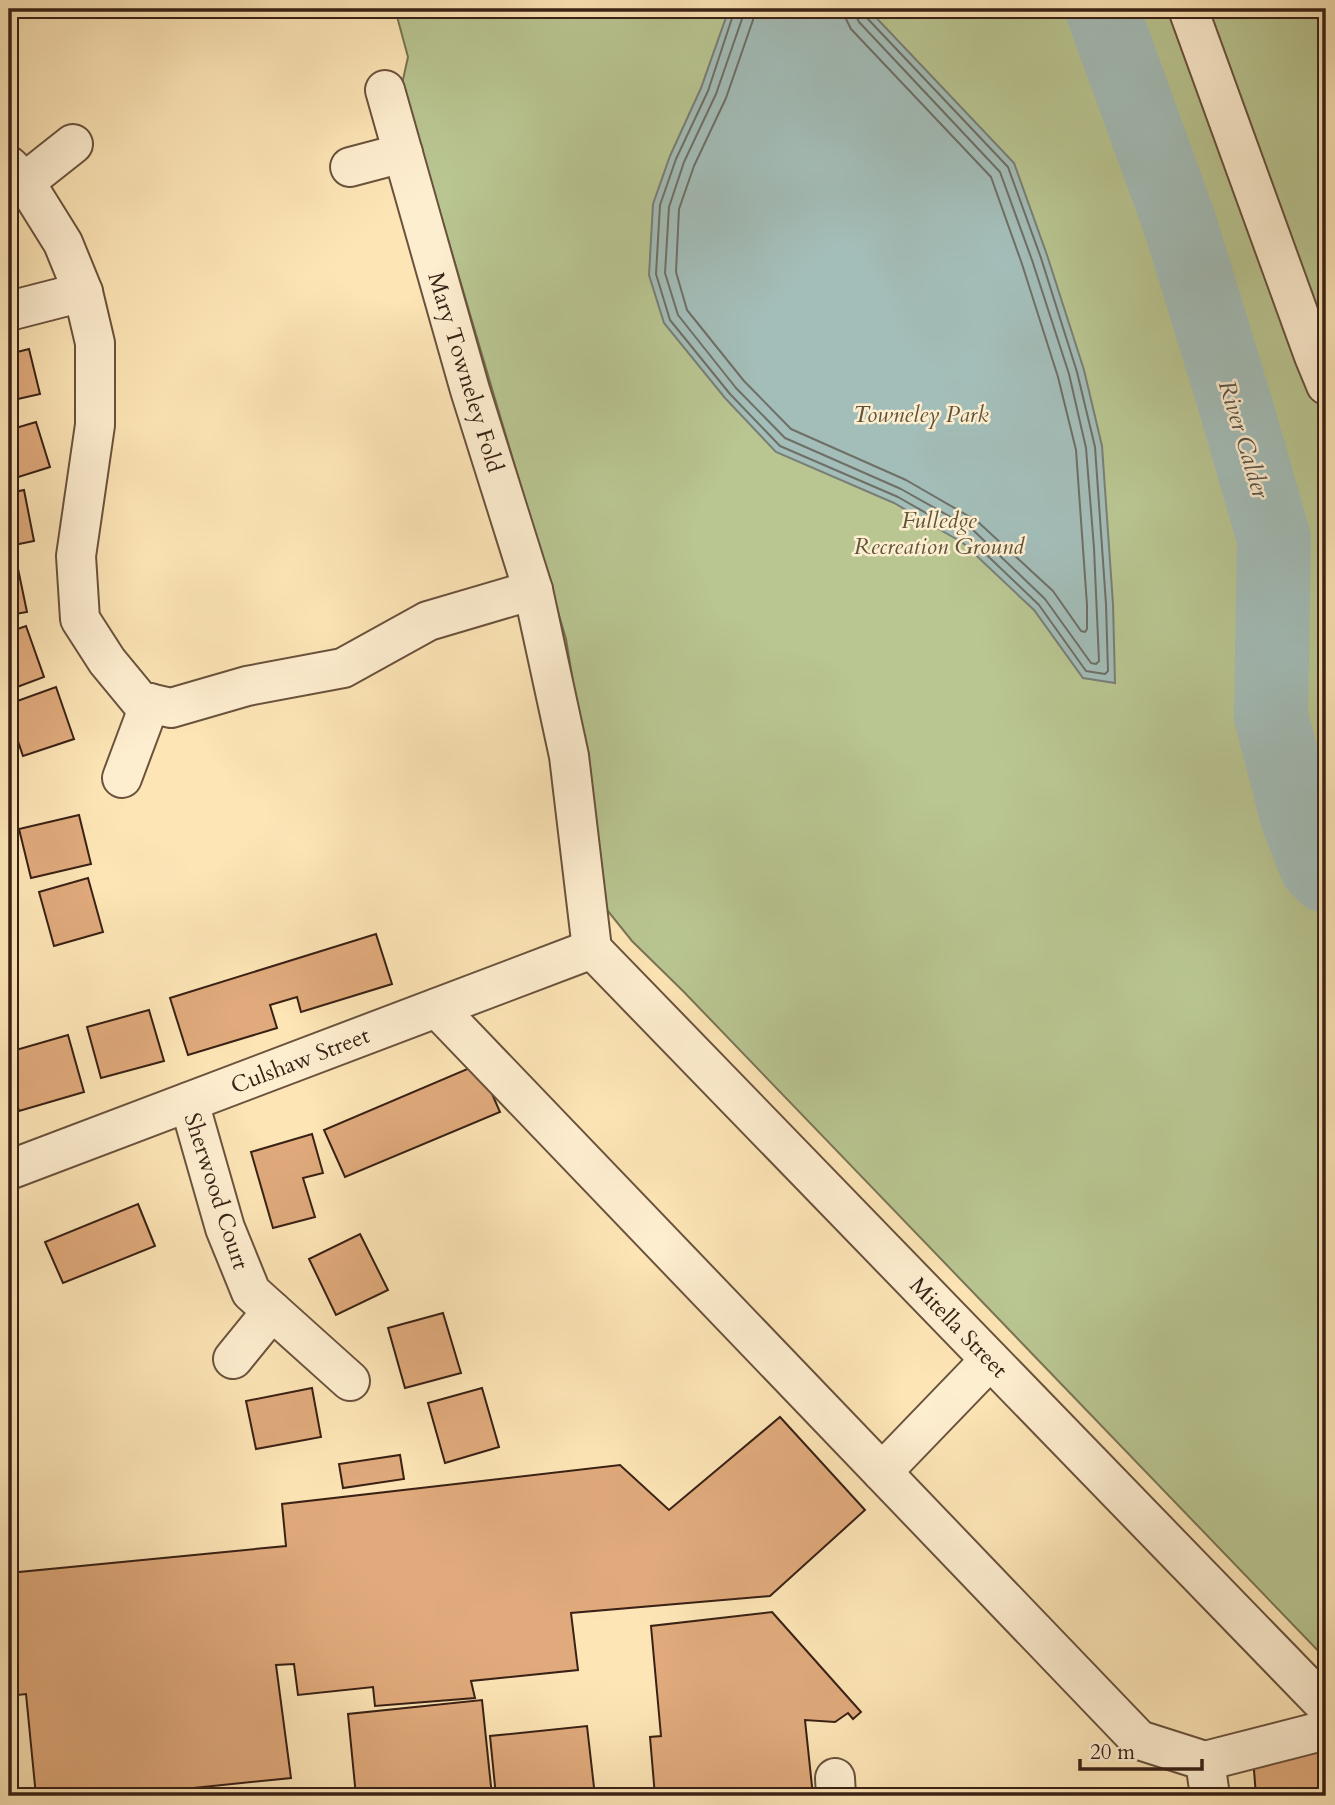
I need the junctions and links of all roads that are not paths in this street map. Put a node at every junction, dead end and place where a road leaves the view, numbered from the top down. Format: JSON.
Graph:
{"nodes":[{"id":1,"x":1188,"y":9,"type":"edge"},
{"id":2,"x":384,"y":90,"type":"dead end"},
{"id":3,"x":73,"y":144,"type":"dead end"},
{"id":4,"x":402,"y":153,"type":"junction"},
{"id":5,"x":350,"y":167,"type":"dead end"},
{"id":6,"x":17,"y":174,"type":"edge"},
{"id":7,"x":83,"y":292,"type":"junction"},
{"id":8,"x":9,"y":311,"type":"edge"},
{"id":9,"x":1326,"y":385,"type":"edge"},
{"id":10,"x":533,"y":590,"type":"junction"},
{"id":11,"x":150,"y":703,"type":"junction"},
{"id":12,"x":122,"y":778,"type":"dead end"},
{"id":13,"x":592,"y":949,"type":"junction"},
{"id":14,"x":437,"y":1008,"type":"junction"},
{"id":15,"x":189,"y":1102,"type":"junction"},
{"id":16,"x":9,"y":1170,"type":"edge"},
{"id":17,"x":272,"y":1311,"type":"junction"},
{"id":18,"x":233,"y":1359,"type":"dead end"},
{"id":19,"x":990,"y":1360,"type":"junction"},
{"id":20,"x":350,"y":1381,"type":"dead end"},
{"id":21,"x":882,"y":1472,"type":"junction"},
{"id":22,"x":1326,"y":1706,"type":"edge"},
{"id":23,"x":1326,"y":1730,"type":"edge"},
{"id":24,"x":1208,"y":1779,"type":"edge"}],
"edges":[{"from":1,"to":9,"type":"street"},
{"from":2,"to":4,"type":"street","name":"Mary Towneley Fold"},
{"from":3,"to":6,"type":"street"},
{"from":4,"to":5,"type":"street"},
{"from":4,"to":10,"type":"street","name":"Mary Towneley Fold"},
{"from":6,"to":7,"type":"street"},
{"from":7,"to":8,"type":"street"},
{"from":7,"to":11,"type":"street"},
{"from":10,"to":11,"type":"street"},
{"from":10,"to":13,"type":"street","name":"Mary Towneley Fold"},
{"from":11,"to":12,"type":"street"},
{"from":13,"to":14,"type":"street","name":"Culshaw Street"},
{"from":13,"to":19,"type":"street","name":"Mitella Street"},
{"from":14,"to":15,"type":"street","name":"Culshaw Street"},
{"from":14,"to":21,"type":"street"},
{"from":15,"to":16,"type":"street","name":"Culshaw Street"},
{"from":15,"to":17,"type":"street","name":"Sherwood Court"},
{"from":17,"to":18,"type":"street"},
{"from":17,"to":20,"type":"street","name":"Sherwood Court"},
{"from":19,"to":21,"type":"street"},
{"from":19,"to":22,"type":"street","name":"Mitella Street"},
{"from":21,"to":24,"type":"street"},
{"from":23,"to":24,"type":"street"}]}
